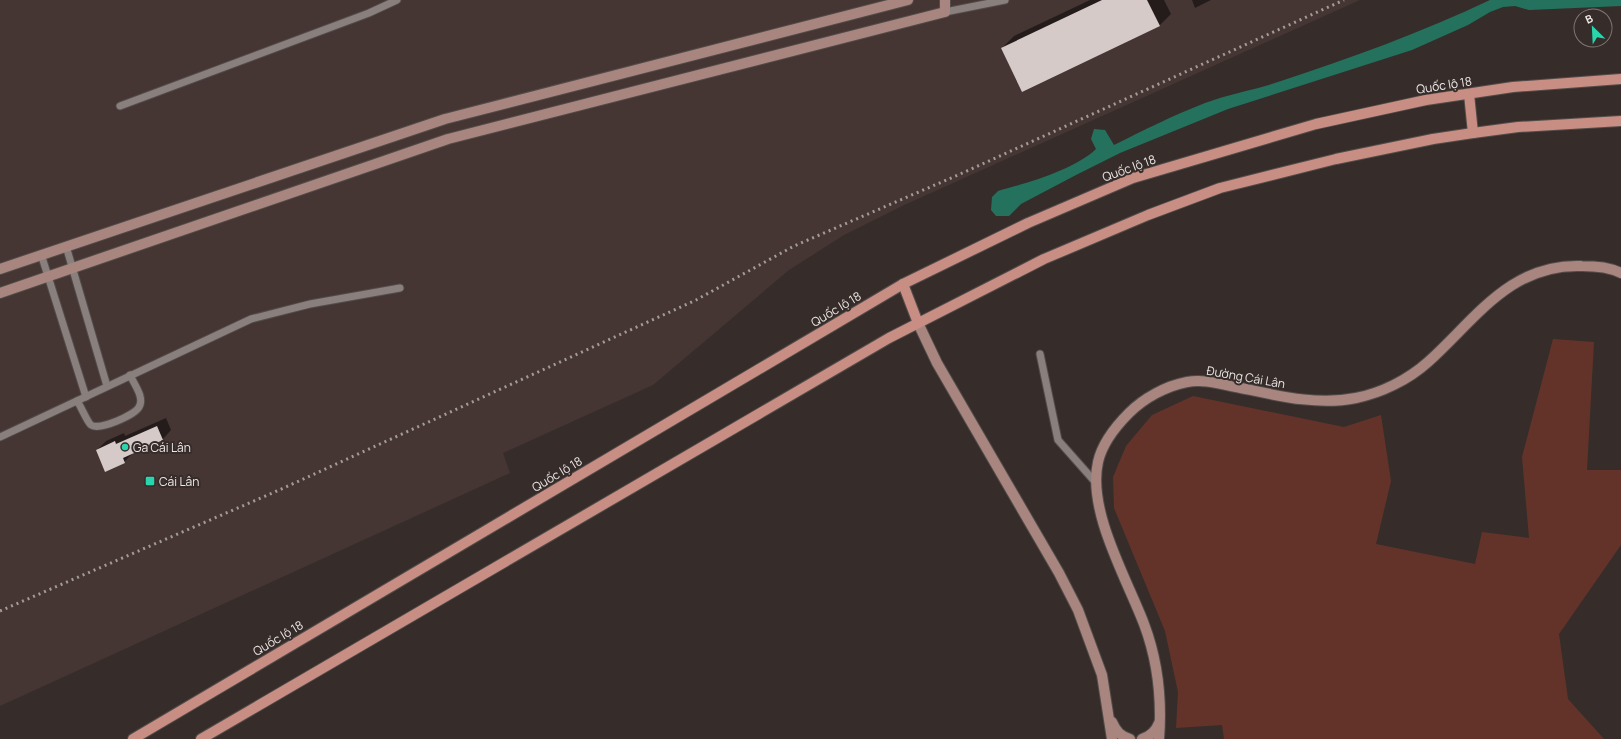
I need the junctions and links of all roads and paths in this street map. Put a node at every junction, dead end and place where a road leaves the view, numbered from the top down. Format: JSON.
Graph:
{"nodes":[{"id":1,"x":397,"y":0,"type":"edge"},
{"id":2,"x":908,"y":0,"type":"edge"},
{"id":3,"x":945,"y":0,"type":"edge"},
{"id":4,"x":1005,"y":0,"type":"edge"},
{"id":5,"x":945,"y":12,"type":"junction"},
{"id":6,"x":1621,"y":79,"type":"edge"},
{"id":7,"x":1470,"y":94,"type":"junction"},
{"id":8,"x":120,"y":106,"type":"dead end"},
{"id":9,"x":1621,"y":121,"type":"edge"},
{"id":10,"x":1473,"y":133,"type":"junction"},
{"id":11,"x":66,"y":246,"type":"junction"},
{"id":12,"x":41,"y":254,"type":"junction"},
{"id":13,"x":72,"y":268,"type":"junction"},
{"id":14,"x":0,"y":269,"type":"edge"},
{"id":15,"x":1621,"y":273,"type":"edge"},
{"id":16,"x":48,"y":276,"type":"junction"},
{"id":17,"x":903,"y":284,"type":"junction"},
{"id":18,"x":400,"y":288,"type":"dead end"},
{"id":19,"x":0,"y":293,"type":"edge"},
{"id":20,"x":918,"y":323,"type":"junction"},
{"id":21,"x":1040,"y":354,"type":"dead end"},
{"id":22,"x":130,"y":375,"type":"junction"},
{"id":23,"x":107,"y":386,"type":"junction"},
{"id":24,"x":86,"y":397,"type":"junction"},
{"id":25,"x":77,"y":401,"type":"junction"},
{"id":26,"x":0,"y":437,"type":"edge"},
{"id":27,"x":1097,"y":484,"type":"junction"},
{"id":28,"x":1161,"y":713,"type":"junction"},
{"id":29,"x":1109,"y":714,"type":"junction"},
{"id":30,"x":133,"y":739,"type":"edge"},
{"id":31,"x":201,"y":739,"type":"edge"},
{"id":32,"x":1112,"y":739,"type":"edge"},
{"id":33,"x":1130,"y":739,"type":"edge"},
{"id":34,"x":1142,"y":739,"type":"edge"},
{"id":35,"x":1159,"y":739,"type":"edge"}],
"edges":[{"from":1,"to":8,"type":"lane"},
{"from":2,"to":11,"type":"main road"},
{"from":3,"to":5,"type":"main road"},
{"from":4,"to":5,"type":"lane"},
{"from":5,"to":13,"type":"main road"},
{"from":6,"to":7,"type":"main road","name":"Quốc lộ 18"},
{"from":7,"to":10,"type":"main road"},
{"from":7,"to":17,"type":"main road","name":"Quốc lộ 18"},
{"from":9,"to":10,"type":"main road"},
{"from":10,"to":20,"type":"main road"},
{"from":11,"to":12,"type":"main road"},
{"from":11,"to":13,"type":"lane"},
{"from":12,"to":14,"type":"main road"},
{"from":12,"to":16,"type":"lane"},
{"from":13,"to":16,"type":"main road"},
{"from":13,"to":23,"type":"lane"},
{"from":15,"to":27,"type":"main road","name":"Đường Cái Lân"},
{"from":16,"to":19,"type":"main road"},
{"from":16,"to":24,"type":"lane"},
{"from":17,"to":20,"type":"main road"},
{"from":17,"to":30,"type":"main road","name":"Quốc lộ 18"},
{"from":18,"to":22,"type":"lane"},
{"from":20,"to":29,"type":"main road"},
{"from":20,"to":31,"type":"main road"},
{"from":21,"to":27,"type":"lane"},
{"from":22,"to":23,"type":"lane"},
{"from":22,"to":25,"type":"lane"},
{"from":23,"to":24,"type":"lane"},
{"from":24,"to":25,"type":"lane"},
{"from":25,"to":26,"type":"lane"},
{"from":27,"to":28,"type":"main road","name":"Đường Cái Lân"},
{"from":28,"to":34,"type":"main road"},
{"from":28,"to":35,"type":"main road","name":"Đường Cái Lân"},
{"from":29,"to":32,"type":"main road"},
{"from":29,"to":33,"type":"main road"}]}
